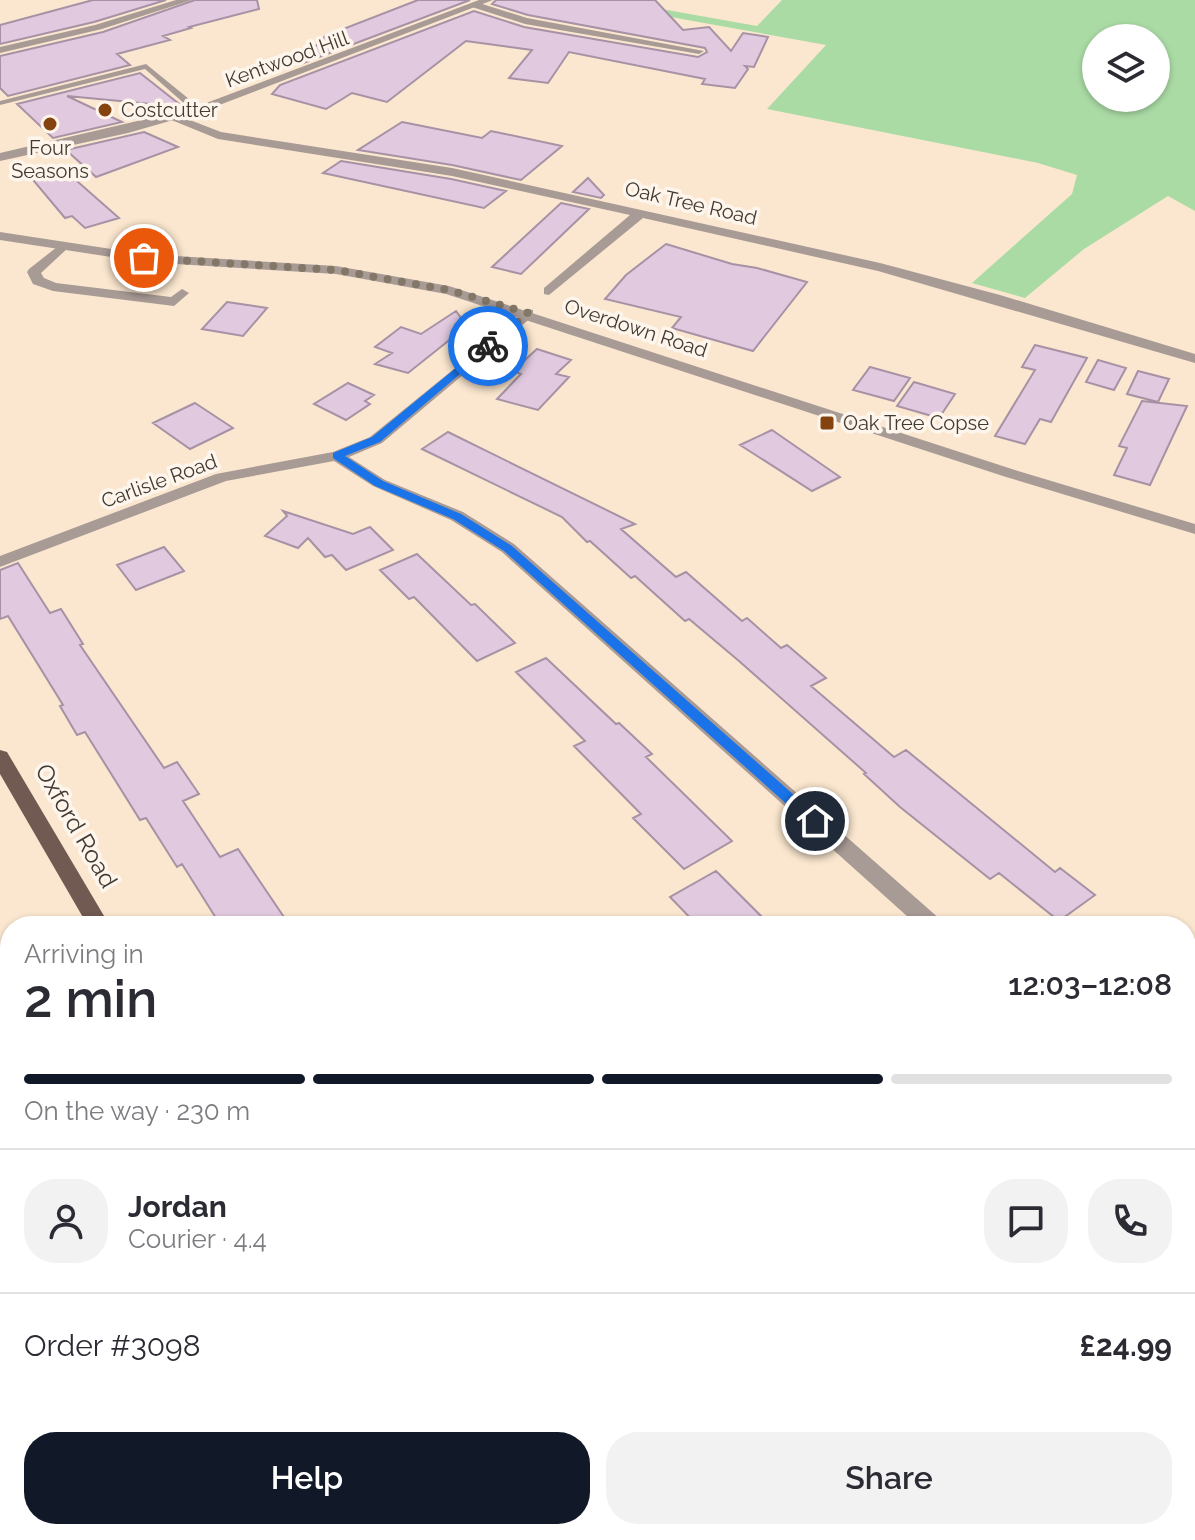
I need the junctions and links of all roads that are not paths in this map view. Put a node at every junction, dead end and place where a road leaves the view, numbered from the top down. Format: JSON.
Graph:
{"nodes":[{"id":1,"x":187,"y":0,"type":"edge"},
{"id":2,"x":482,"y":2,"type":"edge"},
{"id":3,"x":714,"y":44,"type":"dead end"},
{"id":4,"x":0,"y":50,"type":"edge"},
{"id":5,"x":0,"y":103,"type":"edge"},
{"id":6,"x":197,"y":110,"type":"junction"},
{"id":7,"x":173,"y":117,"type":"junction"},
{"id":8,"x":0,"y":157,"type":"edge"},
{"id":9,"x":642,"y":212,"type":"junction"},
{"id":10,"x":0,"y":236,"type":"edge"},
{"id":11,"x":62,"y":247,"type":"junction"},
{"id":12,"x":549,"y":291,"type":"dead end"},
{"id":13,"x":182,"y":293,"type":"dead end"},
{"id":14,"x":528,"y":313,"type":"junction"},
{"id":15,"x":1195,"y":359,"type":"edge"},
{"id":16,"x":337,"y":456,"type":"junction"},
{"id":17,"x":1195,"y":529,"type":"edge"},
{"id":18,"x":0,"y":562,"type":"edge"},
{"id":19,"x":0,"y":757,"type":"edge"},
{"id":20,"x":93,"y":916,"type":"edge"},
{"id":21,"x":922,"y":916,"type":"edge"}],
"edges":[{"from":1,"to":4,"type":"street"},
{"from":2,"to":3,"type":"street"},
{"from":2,"to":6,"type":"street","name":"Kentwood Hill"},
{"from":5,"to":6,"type":"lane"},
{"from":6,"to":7,"type":"street","name":"Kentwood Hill"},
{"from":7,"to":8,"type":"street","name":"Kentwood Hill"},
{"from":7,"to":9,"type":"street","name":"Oak Tree Road"},
{"from":9,"to":12,"type":"street"},
{"from":9,"to":15,"type":"street","name":"Oak Tree Road"},
{"from":10,"to":11,"type":"street","name":"Overdown Road"},
{"from":11,"to":13,"type":"street"},
{"from":11,"to":14,"type":"street","name":"Overdown Road"},
{"from":14,"to":16,"type":"street","name":"Carlisle Road"},
{"from":14,"to":17,"type":"street","name":"Overdown Road"},
{"from":16,"to":18,"type":"street","name":"Carlisle Road"},
{"from":16,"to":21,"type":"street"},
{"from":19,"to":20,"type":"main road","name":"Oxford Road"}]}
